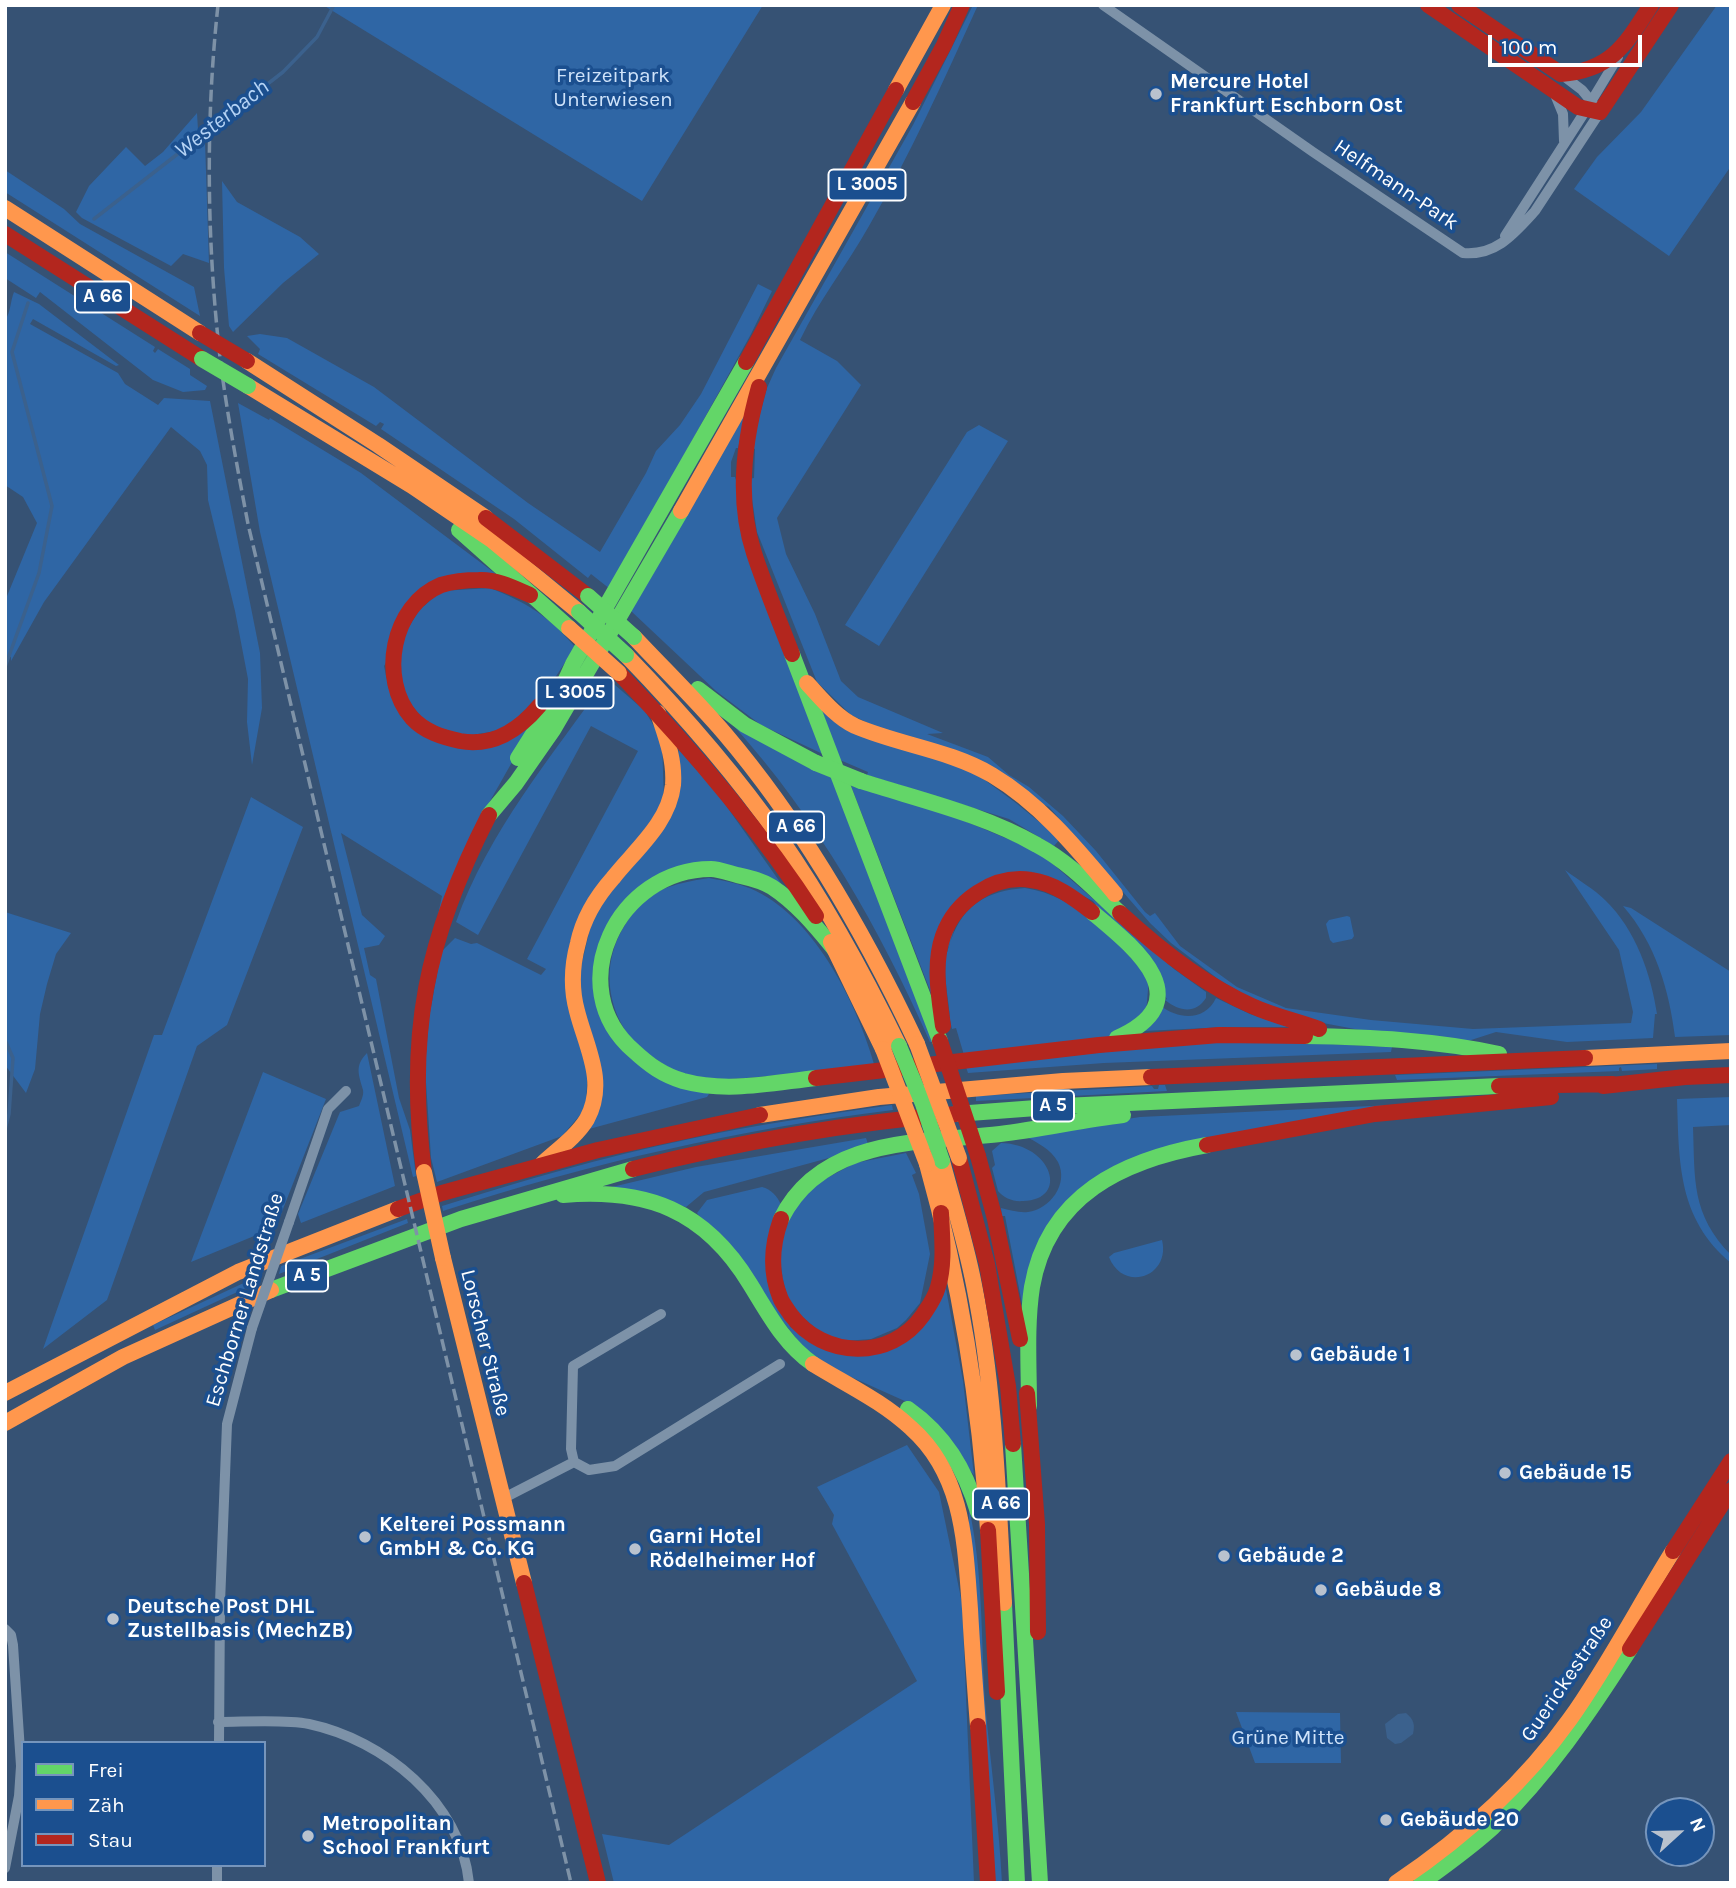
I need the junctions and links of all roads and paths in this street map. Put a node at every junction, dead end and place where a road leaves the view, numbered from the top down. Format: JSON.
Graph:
{"nodes":[{"id":1,"x":937,"y":5,"type":"edge"},
{"id":2,"x":943,"y":5,"type":"edge"},
{"id":3,"x":962,"y":5,"type":"edge"},
{"id":4,"x":1103,"y":5,"type":"edge"},
{"id":5,"x":1427,"y":5,"type":"edge"},
{"id":6,"x":1459,"y":5,"type":"edge"},
{"id":7,"x":1651,"y":5,"type":"edge"},
{"id":8,"x":1671,"y":5,"type":"edge"},
{"id":9,"x":1626,"y":44,"type":"junction"},
{"id":10,"x":918,"y":51,"type":"junction"},
{"id":11,"x":1561,"y":74,"type":"junction"},
{"id":12,"x":1553,"y":90,"type":"junction"},
{"id":13,"x":1592,"y":108,"type":"junction"},
{"id":14,"x":1564,"y":144,"type":"junction"},
{"id":15,"x":5,"y":208,"type":"edge"},
{"id":16,"x":5,"y":234,"type":"edge"},
{"id":17,"x":1500,"y":244,"type":"junction"},
{"id":18,"x":766,"y":362,"type":"junction"},
{"id":19,"x":412,"y":486,"type":"junction"},
{"id":20,"x":530,"y":595,"type":"junction"},
{"id":21,"x":634,"y":638,"type":"junction"},
{"id":22,"x":573,"y":664,"type":"junction"},
{"id":23,"x":800,"y":675,"type":"junction"},
{"id":24,"x":658,"y":713,"type":"junction"},
{"id":25,"x":489,"y":815,"type":"junction"},
{"id":26,"x":1159,"y":945,"type":"junction"},
{"id":27,"x":836,"y":951,"type":"junction"},
{"id":28,"x":1344,"y":1037,"type":"junction"},
{"id":29,"x":942,"y":1041,"type":"junction"},
{"id":30,"x":1099,"y":1045,"type":"junction"},
{"id":31,"x":891,"y":1047,"type":"junction"},
{"id":32,"x":1731,"y":1051,"type":"edge"},
{"id":33,"x":1524,"y":1059,"type":"junction"},
{"id":34,"x":877,"y":1072,"type":"junction"},
{"id":35,"x":1731,"y":1075,"type":"edge"},
{"id":36,"x":1613,"y":1084,"type":"junction"},
{"id":37,"x":346,"y":1091,"type":"dead end"},
{"id":38,"x":1551,"y":1097,"type":"junction"},
{"id":39,"x":777,"y":1113,"type":"junction"},
{"id":40,"x":934,"y":1162,"type":"junction"},
{"id":41,"x":538,"y":1167,"type":"junction"},
{"id":42,"x":503,"y":1206,"type":"junction"},
{"id":43,"x":941,"y":1213,"type":"junction"},
{"id":44,"x":661,"y":1314,"type":"dead end"},
{"id":45,"x":780,"y":1364,"type":"dead end"},
{"id":46,"x":849,"y":1384,"type":"junction"},
{"id":47,"x":5,"y":1393,"type":"edge"},
{"id":48,"x":1029,"y":1406,"type":"junction"},
{"id":49,"x":5,"y":1423,"type":"edge"},
{"id":50,"x":1731,"y":1461,"type":"edge"},
{"id":51,"x":574,"y":1462,"type":"junction"},
{"id":52,"x":1731,"y":1490,"type":"edge"},
{"id":53,"x":502,"y":1499,"type":"junction"},
{"id":54,"x":988,"y":1555,"type":"junction"},
{"id":55,"x":5,"y":1629,"type":"edge"},
{"id":56,"x":218,"y":1721,"type":"junction"},
{"id":57,"x":219,"y":1741,"type":"edge"},
{"id":58,"x":21,"y":1753,"type":"edge"},
{"id":59,"x":21,"y":1776,"type":"edge"},
{"id":60,"x":1035,"y":1791,"type":"junction"},
{"id":61,"x":5,"y":1793,"type":"edge"},
{"id":62,"x":19,"y":1796,"type":"junction"},
{"id":63,"x":1015,"y":1853,"type":"junction"},
{"id":64,"x":5,"y":1868,"type":"edge"},
{"id":65,"x":469,"y":1883,"type":"edge"},
{"id":66,"x":598,"y":1883,"type":"edge"},
{"id":67,"x":988,"y":1883,"type":"edge"},
{"id":68,"x":1017,"y":1883,"type":"edge"},
{"id":69,"x":1040,"y":1883,"type":"edge"},
{"id":70,"x":1396,"y":1883,"type":"edge"},
{"id":71,"x":1421,"y":1883,"type":"edge"}],
"edges":[{"from":1,"to":10,"type":"main road"},
{"from":2,"to":10,"type":"main road","number":"L 3005"},
{"from":3,"to":18,"type":"main road","number":"L 3005"},
{"from":4,"to":17,"type":"street","name":"Helfmann-Park"},
{"from":5,"to":12,"type":"main road"},
{"from":6,"to":11,"type":"main road"},
{"from":7,"to":9,"type":"main road"},
{"from":8,"to":13,"type":"main road"},
{"from":9,"to":11,"type":"main road"},
{"from":9,"to":13,"type":"street"},
{"from":10,"to":22,"type":"main road","number":"L 3005"},
{"from":11,"to":13,"type":"street"},
{"from":12,"to":13,"type":"main road"},
{"from":12,"to":14,"type":"street"},
{"from":13,"to":14,"type":"street"},
{"from":13,"to":17,"type":"street","name":"Helfmann-Park"},
{"from":14,"to":17,"type":"street"},
{"from":15,"to":21,"type":"main road","number":"A 66","bridge":true},
{"from":16,"to":19,"type":"main road","number":"A 66","bridge":true},
{"from":18,"to":23,"type":"main road"},
{"from":18,"to":25,"type":"main road","number":"L 3005"},
{"from":19,"to":20,"type":"main road"},
{"from":19,"to":31,"type":"main road","number":"A 66","bridge":true},
{"from":20,"to":22,"type":"main road"},
{"from":20,"to":24,"type":"main road","bridge":true},
{"from":21,"to":26,"type":"main road","bridge":true},
{"from":21,"to":60,"type":"main road","number":"A 66","bridge":true},
{"from":22,"to":25,"type":"main road","number":"L 3005"},
{"from":23,"to":26,"type":"main road"},
{"from":23,"to":29,"type":"main road"},
{"from":24,"to":27,"type":"main road"},
{"from":24,"to":41,"type":"main road"},
{"from":25,"to":53,"type":"main road","name":"Lorscher Straße","bridge":true},
{"from":26,"to":28,"type":"main road"},
{"from":27,"to":31,"type":"main road"},
{"from":27,"to":34,"type":"main road"},
{"from":28,"to":30,"type":"main road"},
{"from":28,"to":33,"type":"main road"},
{"from":29,"to":30,"type":"main road"},
{"from":29,"to":48,"type":"main road","bridge":true},
{"from":30,"to":34,"type":"main road"},
{"from":31,"to":40,"type":"main road","bridge":true},
{"from":32,"to":33,"type":"main road","number":"A 5"},
{"from":33,"to":39,"type":"main road","number":"A 5"},
{"from":34,"to":39,"type":"main road"},
{"from":35,"to":36,"type":"main road","number":"A 5"},
{"from":36,"to":38,"type":"main road"},
{"from":36,"to":42,"type":"main road","number":"A 5"},
{"from":37,"to":56,"type":"street","name":"Eschborner Landstraße","bridge":true},
{"from":38,"to":43,"type":"main road"},
{"from":38,"to":48,"type":"main road"},
{"from":39,"to":41,"type":"main road","number":"A 5"},
{"from":40,"to":43,"type":"main road"},
{"from":40,"to":63,"type":"main road","number":"A 66"},
{"from":41,"to":47,"type":"main road","number":"A 5"},
{"from":42,"to":46,"type":"main road"},
{"from":42,"to":49,"type":"main road","number":"A 5"},
{"from":43,"to":54,"type":"main road"},
{"from":44,"to":51,"type":"street"},
{"from":45,"to":51,"type":"street"},
{"from":46,"to":54,"type":"main road"},
{"from":46,"to":67,"type":"main road"},
{"from":48,"to":60,"type":"main road"},
{"from":50,"to":70,"type":"main road","name":"Guerickestraße"},
{"from":51,"to":53,"type":"street"},
{"from":52,"to":71,"type":"main road","name":"Guerickestraße"},
{"from":53,"to":66,"type":"main road","name":"Lorscher Straße"},
{"from":54,"to":63,"type":"main road"},
{"from":55,"to":58,"type":"street"},
{"from":56,"to":57,"type":"street","name":"Eschborner Landstraße"},
{"from":56,"to":65,"type":"street"},
{"from":59,"to":62,"type":"street"},
{"from":60,"to":69,"type":"main road","number":"A 66"},
{"from":61,"to":62,"type":"street"},
{"from":62,"to":64,"type":"street"},
{"from":63,"to":68,"type":"main road","number":"A 66"}]}
